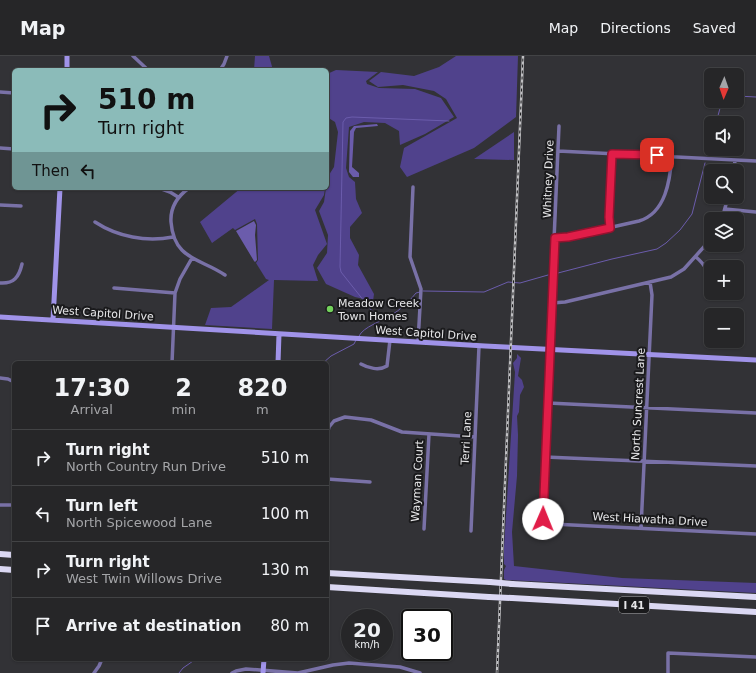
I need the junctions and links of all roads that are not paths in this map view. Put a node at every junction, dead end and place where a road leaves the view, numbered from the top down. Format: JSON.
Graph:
{"nodes":[{"id":1,"x":67,"y":56,"type":"edge"},
{"id":2,"x":133,"y":56,"type":"edge"},
{"id":3,"x":227,"y":56,"type":"edge"},
{"id":4,"x":67,"y":68,"type":"edge"},
{"id":5,"x":146,"y":68,"type":"edge"},
{"id":6,"x":221,"y":68,"type":"edge"},
{"id":7,"x":0,"y":92,"type":"edge"},
{"id":8,"x":12,"y":93,"type":"edge"},
{"id":9,"x":559,"y":126,"type":"dead end"},
{"id":10,"x":0,"y":148,"type":"edge"},
{"id":11,"x":12,"y":149,"type":"edge"},
{"id":12,"x":558,"y":151,"type":"junction"},
{"id":13,"x":612,"y":154,"type":"junction"},
{"id":14,"x":672,"y":156,"type":"junction"},
{"id":15,"x":735,"y":160,"type":"junction"},
{"id":16,"x":756,"y":161,"type":"edge"},
{"id":17,"x":735,"y":164,"type":"edge"},
{"id":18,"x":413,"y":187,"type":"dead end"},
{"id":19,"x":60,"y":190,"type":"edge"},
{"id":20,"x":164,"y":190,"type":"edge"},
{"id":21,"x":187,"y":190,"type":"edge"},
{"id":22,"x":178,"y":197,"type":"junction"},
{"id":23,"x":727,"y":204,"type":"edge"},
{"id":24,"x":0,"y":205,"type":"edge"},
{"id":25,"x":21,"y":206,"type":"dead end"},
{"id":26,"x":726,"y":209,"type":"junction"},
{"id":27,"x":725,"y":212,"type":"edge"},
{"id":28,"x":756,"y":212,"type":"edge"},
{"id":29,"x":95,"y":222,"type":"dead end"},
{"id":30,"x":610,"y":228,"type":"junction"},
{"id":31,"x":173,"y":237,"type":"junction"},
{"id":32,"x":555,"y":238,"type":"junction"},
{"id":33,"x":704,"y":248,"type":"edge"},
{"id":34,"x":696,"y":257,"type":"junction"},
{"id":35,"x":192,"y":258,"type":"junction"},
{"id":36,"x":22,"y":264,"type":"dead end"},
{"id":37,"x":704,"y":266,"type":"edge"},
{"id":38,"x":225,"y":275,"type":"dead end"},
{"id":39,"x":650,"y":282,"type":"junction"},
{"id":40,"x":0,"y":283,"type":"edge"},
{"id":41,"x":114,"y":288,"type":"dead end"},
{"id":42,"x":175,"y":293,"type":"junction"},
{"id":43,"x":552,"y":303,"type":"junction"},
{"id":44,"x":0,"y":317,"type":"edge"},
{"id":45,"x":53,"y":320,"type":"junction"},
{"id":46,"x":174,"y":328,"type":"junction"},
{"id":47,"x":279,"y":334,"type":"junction"},
{"id":48,"x":390,"y":340,"type":"junction"},
{"id":49,"x":418,"y":342,"type":"junction"},
{"id":50,"x":480,"y":346,"type":"junction"},
{"id":51,"x":550,"y":350,"type":"junction"},
{"id":52,"x":649,"y":354,"type":"junction"},
{"id":53,"x":756,"y":360,"type":"edge"},
{"id":54,"x":172,"y":361,"type":"edge"},
{"id":55,"x":278,"y":361,"type":"edge"},
{"id":56,"x":361,"y":364,"type":"dead end"},
{"id":57,"x":0,"y":378,"type":"edge"},
{"id":58,"x":12,"y":381,"type":"edge"},
{"id":59,"x":548,"y":403,"type":"junction"},
{"id":60,"x":646,"y":408,"type":"junction"},
{"id":61,"x":756,"y":413,"type":"edge"},
{"id":62,"x":329,"y":427,"type":"edge"},
{"id":63,"x":429,"y":434,"type":"junction"},
{"id":64,"x":475,"y":436,"type":"junction"},
{"id":65,"x":545,"y":457,"type":"junction"},
{"id":66,"x":644,"y":461,"type":"junction"},
{"id":67,"x":756,"y":466,"type":"edge"},
{"id":68,"x":329,"y":479,"type":"edge"},
{"id":69,"x":370,"y":482,"type":"dead end"},
{"id":70,"x":0,"y":504,"type":"edge"},
{"id":71,"x":12,"y":505,"type":"edge"},
{"id":72,"x":545,"y":522,"type":"junction"},
{"id":73,"x":641,"y":528,"type":"junction"},
{"id":74,"x":424,"y":529,"type":"dead end"},
{"id":75,"x":541,"y":530,"type":"dead end"},
{"id":76,"x":471,"y":531,"type":"dead end"},
{"id":77,"x":756,"y":534,"type":"edge"},
{"id":78,"x":0,"y":554,"type":"edge"},
{"id":79,"x":12,"y":555,"type":"edge"},
{"id":80,"x":0,"y":569,"type":"edge"},
{"id":81,"x":12,"y":570,"type":"edge"},
{"id":82,"x":329,"y":573,"type":"edge"},
{"id":83,"x":329,"y":587,"type":"edge"},
{"id":84,"x":756,"y":597,"type":"edge"},
{"id":85,"x":756,"y":612,"type":"edge"},
{"id":86,"x":756,"y":657,"type":"edge"},
{"id":87,"x":101,"y":661,"type":"edge"},
{"id":88,"x":264,"y":661,"type":"edge"},
{"id":89,"x":263,"y":672,"type":"edge"},
{"id":90,"x":94,"y":673,"type":"edge"},
{"id":91,"x":232,"y":673,"type":"edge"},
{"id":92,"x":420,"y":673,"type":"edge"},
{"id":93,"x":668,"y":673,"type":"edge"}],
"edges":[{"from":1,"to":4,"type":"street"},
{"from":2,"to":5,"type":"street"},
{"from":3,"to":6,"type":"street"},
{"from":7,"to":8,"type":"street"},
{"from":9,"to":12,"type":"street","name":"Whitney Drive"},
{"from":10,"to":11,"type":"street"},
{"from":12,"to":13,"type":"street"},
{"from":12,"to":32,"type":"street","name":"Whitney Drive"},
{"from":13,"to":14,"type":"street"},
{"from":13,"to":30,"type":"street"},
{"from":14,"to":15,"type":"street"},
{"from":14,"to":30,"type":"street"},
{"from":15,"to":16,"type":"street"},
{"from":15,"to":17,"type":"street"},
{"from":18,"to":49,"type":"street"},
{"from":19,"to":45,"type":"street"},
{"from":20,"to":22,"type":"street"},
{"from":21,"to":22,"type":"street"},
{"from":22,"to":31,"type":"street"},
{"from":23,"to":26,"type":"street"},
{"from":24,"to":25,"type":"street"},
{"from":26,"to":27,"type":"street"},
{"from":26,"to":28,"type":"street"},
{"from":29,"to":31,"type":"street"},
{"from":30,"to":32,"type":"street"},
{"from":31,"to":35,"type":"street"},
{"from":32,"to":43,"type":"street","name":"Whitney Drive"},
{"from":33,"to":34,"type":"street"},
{"from":34,"to":37,"type":"street"},
{"from":34,"to":39,"type":"street"},
{"from":35,"to":38,"type":"street"},
{"from":35,"to":42,"type":"street"},
{"from":36,"to":40,"type":"street"},
{"from":39,"to":43,"type":"street"},
{"from":39,"to":52,"type":"street","name":"North Suncrest Lane"},
{"from":41,"to":42,"type":"street"},
{"from":42,"to":46,"type":"street"},
{"from":43,"to":51,"type":"street","name":"Whitney Drive"},
{"from":44,"to":45,"type":"street","name":"West Capitol Drive"},
{"from":45,"to":46,"type":"street","name":"West Capitol Drive"},
{"from":46,"to":47,"type":"street","name":"West Capitol Drive"},
{"from":46,"to":54,"type":"street"},
{"from":47,"to":48,"type":"street","name":"West Capitol Drive"},
{"from":47,"to":55,"type":"street"},
{"from":48,"to":49,"type":"street","name":"West Capitol Drive"},
{"from":48,"to":56,"type":"street"},
{"from":49,"to":50,"type":"street","name":"West Capitol Drive"},
{"from":50,"to":51,"type":"street","name":"West Capitol Drive"},
{"from":50,"to":64,"type":"street","name":"Terri Lane"},
{"from":51,"to":52,"type":"street","name":"West Capitol Drive"},
{"from":51,"to":59,"type":"street","name":"Whitney Drive"},
{"from":52,"to":53,"type":"street","name":"West Capitol Drive"},
{"from":52,"to":60,"type":"street","name":"North Suncrest Lane"},
{"from":57,"to":58,"type":"street"},
{"from":59,"to":60,"type":"street"},
{"from":59,"to":65,"type":"street","name":"Whitney Drive"},
{"from":60,"to":61,"type":"street"},
{"from":60,"to":66,"type":"street","name":"North Suncrest Lane"},
{"from":62,"to":63,"type":"street"},
{"from":63,"to":64,"type":"street"},
{"from":63,"to":74,"type":"street","name":"Wayman Court"},
{"from":64,"to":76,"type":"street","name":"Terri Lane"},
{"from":65,"to":66,"type":"street"},
{"from":65,"to":72,"type":"street","name":"Whitney Drive"},
{"from":66,"to":67,"type":"street"},
{"from":66,"to":73,"type":"street","name":"North Suncrest Lane"},
{"from":68,"to":69,"type":"street"},
{"from":70,"to":71,"type":"street"},
{"from":72,"to":73,"type":"street","name":"West Hiawatha Drive"},
{"from":72,"to":75,"type":"street"},
{"from":73,"to":77,"type":"street","name":"West Hiawatha Drive"},
{"from":78,"to":79,"type":"highway"},
{"from":80,"to":81,"type":"highway"},
{"from":82,"to":84,"type":"highway","number":"I 41","bridge":true},
{"from":83,"to":85,"type":"highway","number":"I 41","bridge":true},
{"from":86,"to":93,"type":"street"},
{"from":87,"to":90,"type":"street"},
{"from":88,"to":89,"type":"street"},
{"from":89,"to":91,"type":"street"},
{"from":89,"to":92,"type":"street"}]}
